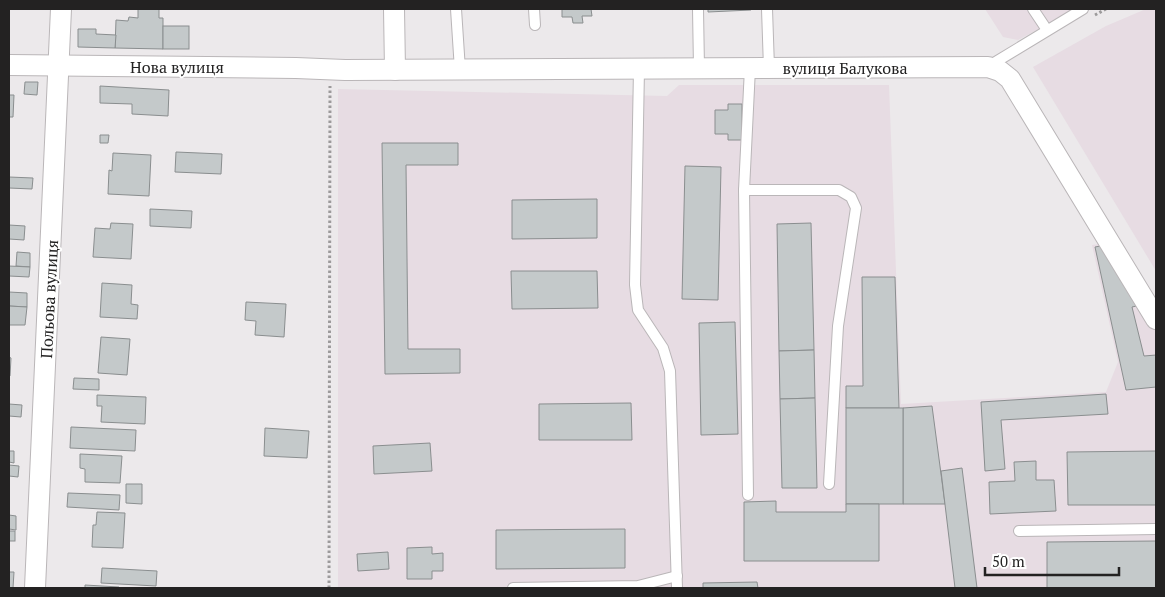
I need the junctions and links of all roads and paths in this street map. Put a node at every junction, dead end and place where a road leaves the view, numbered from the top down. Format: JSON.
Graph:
{"nodes":[{"id":1,"x":61,"y":9,"type":"edge"},
{"id":2,"x":394,"y":9,"type":"edge"},
{"id":3,"x":456,"y":9,"type":"edge"},
{"id":4,"x":534,"y":9,"type":"edge"},
{"id":5,"x":698,"y":9,"type":"edge"},
{"id":6,"x":767,"y":9,"type":"edge"},
{"id":7,"x":1033,"y":9,"type":"edge"},
{"id":8,"x":1083,"y":9,"type":"edge"},
{"id":9,"x":535,"y":25,"type":"dead end"},
{"id":10,"x":1047,"y":30,"type":"junction"},
{"id":11,"x":9,"y":65,"type":"edge"},
{"id":12,"x":60,"y":66,"type":"junction"},
{"id":13,"x":988,"y":67,"type":"junction"},
{"id":14,"x":699,"y":68,"type":"junction"},
{"id":15,"x":760,"y":68,"type":"junction"},
{"id":16,"x":639,"y":69,"type":"junction"},
{"id":17,"x":338,"y":70,"type":"junction"},
{"id":18,"x":395,"y":70,"type":"junction"},
{"id":19,"x":460,"y":70,"type":"junction"},
{"id":20,"x":744,"y":190,"type":"junction"},
{"id":21,"x":1156,"y":319,"type":"edge"},
{"id":22,"x":829,"y":484,"type":"dead end"},
{"id":23,"x":748,"y":495,"type":"dead end"},
{"id":24,"x":1156,"y":530,"type":"edge"},
{"id":25,"x":1019,"y":532,"type":"dead end"},
{"id":26,"x":677,"y":576,"type":"junction"},
{"id":27,"x":35,"y":588,"type":"edge"},
{"id":28,"x":329,"y":588,"type":"edge"},
{"id":29,"x":513,"y":588,"type":"edge"},
{"id":30,"x":677,"y":588,"type":"edge"}],
"edges":[{"from":1,"to":12,"type":"street","name":"Польова вулиця"},
{"from":2,"to":18,"type":"street"},
{"from":3,"to":19,"type":"lane"},
{"from":4,"to":9,"type":"lane"},
{"from":5,"to":14,"type":"lane"},
{"from":6,"to":15,"type":"lane"},
{"from":7,"to":10,"type":"lane"},
{"from":8,"to":10,"type":"lane"},
{"from":10,"to":13,"type":"lane"},
{"from":11,"to":12,"type":"street","name":"Нова вулиця"},
{"from":12,"to":17,"type":"street","name":"Нова вулиця"},
{"from":12,"to":27,"type":"street","name":"Польова вулиця"},
{"from":13,"to":15,"type":"street","name":"вулиця Балукова"},
{"from":13,"to":21,"type":"street","name":"вулиця Балукова"},
{"from":14,"to":15,"type":"street","name":"вулиця Балукова"},
{"from":14,"to":16,"type":"street","name":"вулиця Балукова"},
{"from":15,"to":20,"type":"lane"},
{"from":16,"to":19,"type":"street","name":"вулиця Балукова"},
{"from":16,"to":26,"type":"lane"},
{"from":17,"to":18,"type":"street","name":"Нова вулиця"},
{"from":17,"to":28,"type":"path"},
{"from":18,"to":19,"type":"street","name":"вулиця Балукова"},
{"from":20,"to":22,"type":"lane"},
{"from":20,"to":23,"type":"lane"},
{"from":24,"to":25,"type":"lane"},
{"from":26,"to":29,"type":"lane"},
{"from":26,"to":30,"type":"lane"}]}
